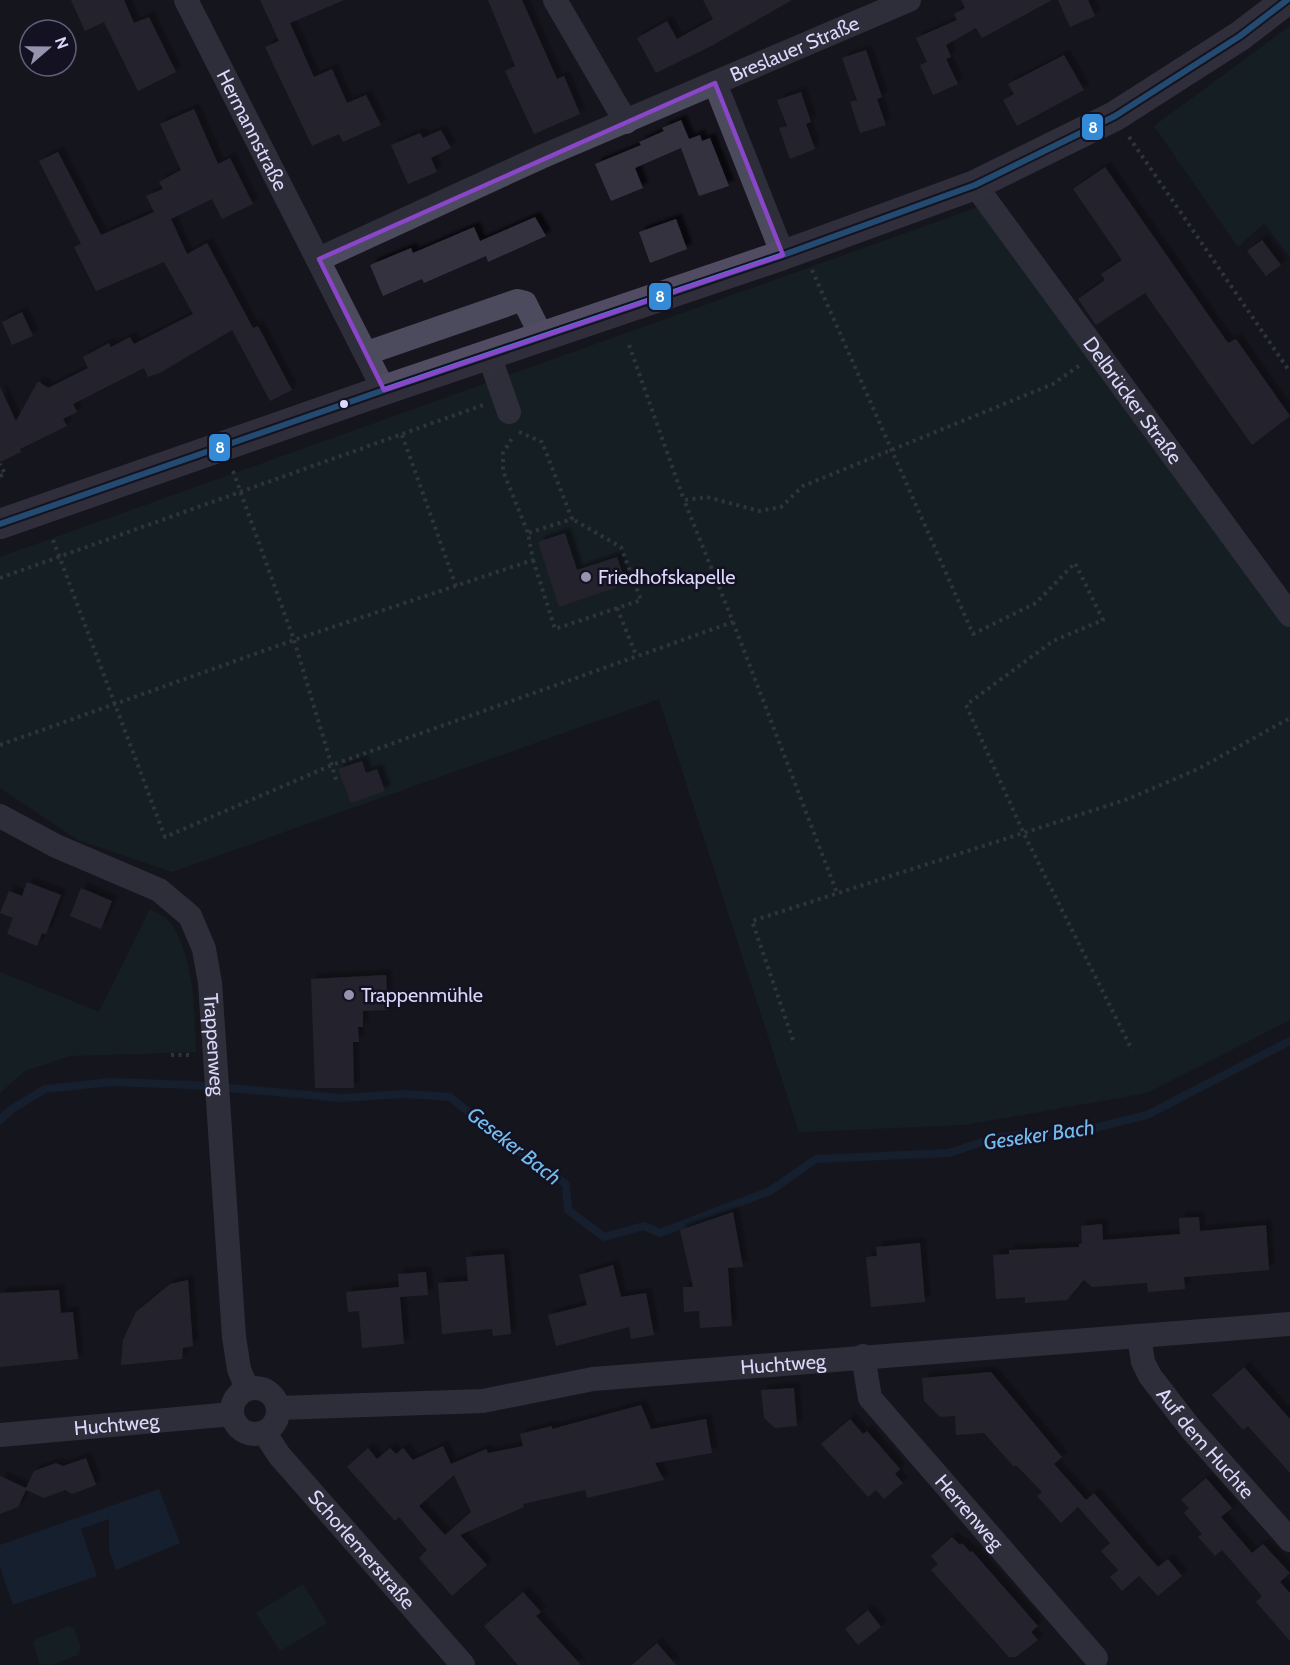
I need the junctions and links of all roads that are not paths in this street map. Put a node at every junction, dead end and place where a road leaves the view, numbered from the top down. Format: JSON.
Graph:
{"nodes":[{"id":1,"x":186,"y":0,"type":"edge"},
{"id":2,"x":555,"y":0,"type":"edge"},
{"id":3,"x":1287,"y":0,"type":"edge"},
{"id":4,"x":896,"y":2,"type":"edge"},
{"id":5,"x":715,"y":83,"type":"junction"},
{"id":6,"x":626,"y":122,"type":"junction"},
{"id":7,"x":975,"y":185,"type":"junction"},
{"id":8,"x":792,"y":251,"type":"junction"},
{"id":9,"x":319,"y":259,"type":"junction"},
{"id":10,"x":542,"y":337,"type":"junction"},
{"id":11,"x":367,"y":353,"type":"junction"},
{"id":12,"x":489,"y":355,"type":"junction"},
{"id":13,"x":384,"y":390,"type":"junction"},
{"id":14,"x":499,"y":408,"type":"road end"},
{"id":15,"x":0,"y":524,"type":"edge"},
{"id":16,"x":1290,"y":615,"type":"edge"},
{"id":17,"x":0,"y":816,"type":"edge"},
{"id":18,"x":1290,"y":1324,"type":"edge"},
{"id":19,"x":1138,"y":1336,"type":"junction"},
{"id":20,"x":863,"y":1356,"type":"junction"},
{"id":21,"x":247,"y":1389,"type":"junction"},
{"id":22,"x":278,"y":1408,"type":"junction"},
{"id":23,"x":232,"y":1414,"type":"junction"},
{"id":24,"x":264,"y":1432,"type":"junction"},
{"id":25,"x":0,"y":1435,"type":"edge"},
{"id":26,"x":1290,"y":1540,"type":"edge"},
{"id":27,"x":1096,"y":1658,"type":"dead end"},
{"id":28,"x":463,"y":1665,"type":"edge"}],
"edges":[{"from":1,"to":9,"type":"street","name":"Hermannstraße"},
{"from":2,"to":6,"type":"street"},
{"from":3,"to":7,"type":"main road"},
{"from":4,"to":5,"type":"street","name":"Breslauer Straße"},
{"from":5,"to":6,"type":"street","name":"Breslauer Straße"},
{"from":5,"to":8,"type":"street","name":"Breslauer Straße"},
{"from":6,"to":9,"type":"street","name":"Breslauer Straße"},
{"from":7,"to":8,"type":"main road"},
{"from":7,"to":16,"type":"street","name":"Delbrücker Straße"},
{"from":8,"to":10,"type":"main road"},
{"from":9,"to":11,"type":"street","name":"Hermannstraße"},
{"from":10,"to":11,"type":"street"},
{"from":10,"to":12,"type":"main road"},
{"from":11,"to":13,"type":"street","name":"Hermannstraße"},
{"from":12,"to":13,"type":"main road"},
{"from":12,"to":14,"type":"street"},
{"from":13,"to":15,"type":"main road"},
{"from":17,"to":21,"type":"street","name":"Trappenweg"},
{"from":18,"to":19,"type":"street","name":"Huchtweg"},
{"from":19,"to":20,"type":"street","name":"Huchtweg"},
{"from":19,"to":26,"type":"street","name":"Auf dem Huchte"},
{"from":20,"to":22,"type":"street","name":"Huchtweg"},
{"from":20,"to":27,"type":"street","name":"Herrenweg"},
{"from":21,"to":22,"type":"street"},
{"from":21,"to":23,"type":"street"},
{"from":22,"to":24,"type":"street"},
{"from":23,"to":24,"type":"street"},
{"from":23,"to":25,"type":"street","name":"Huchtweg"},
{"from":24,"to":28,"type":"street","name":"Schorlemerstraße"}]}
